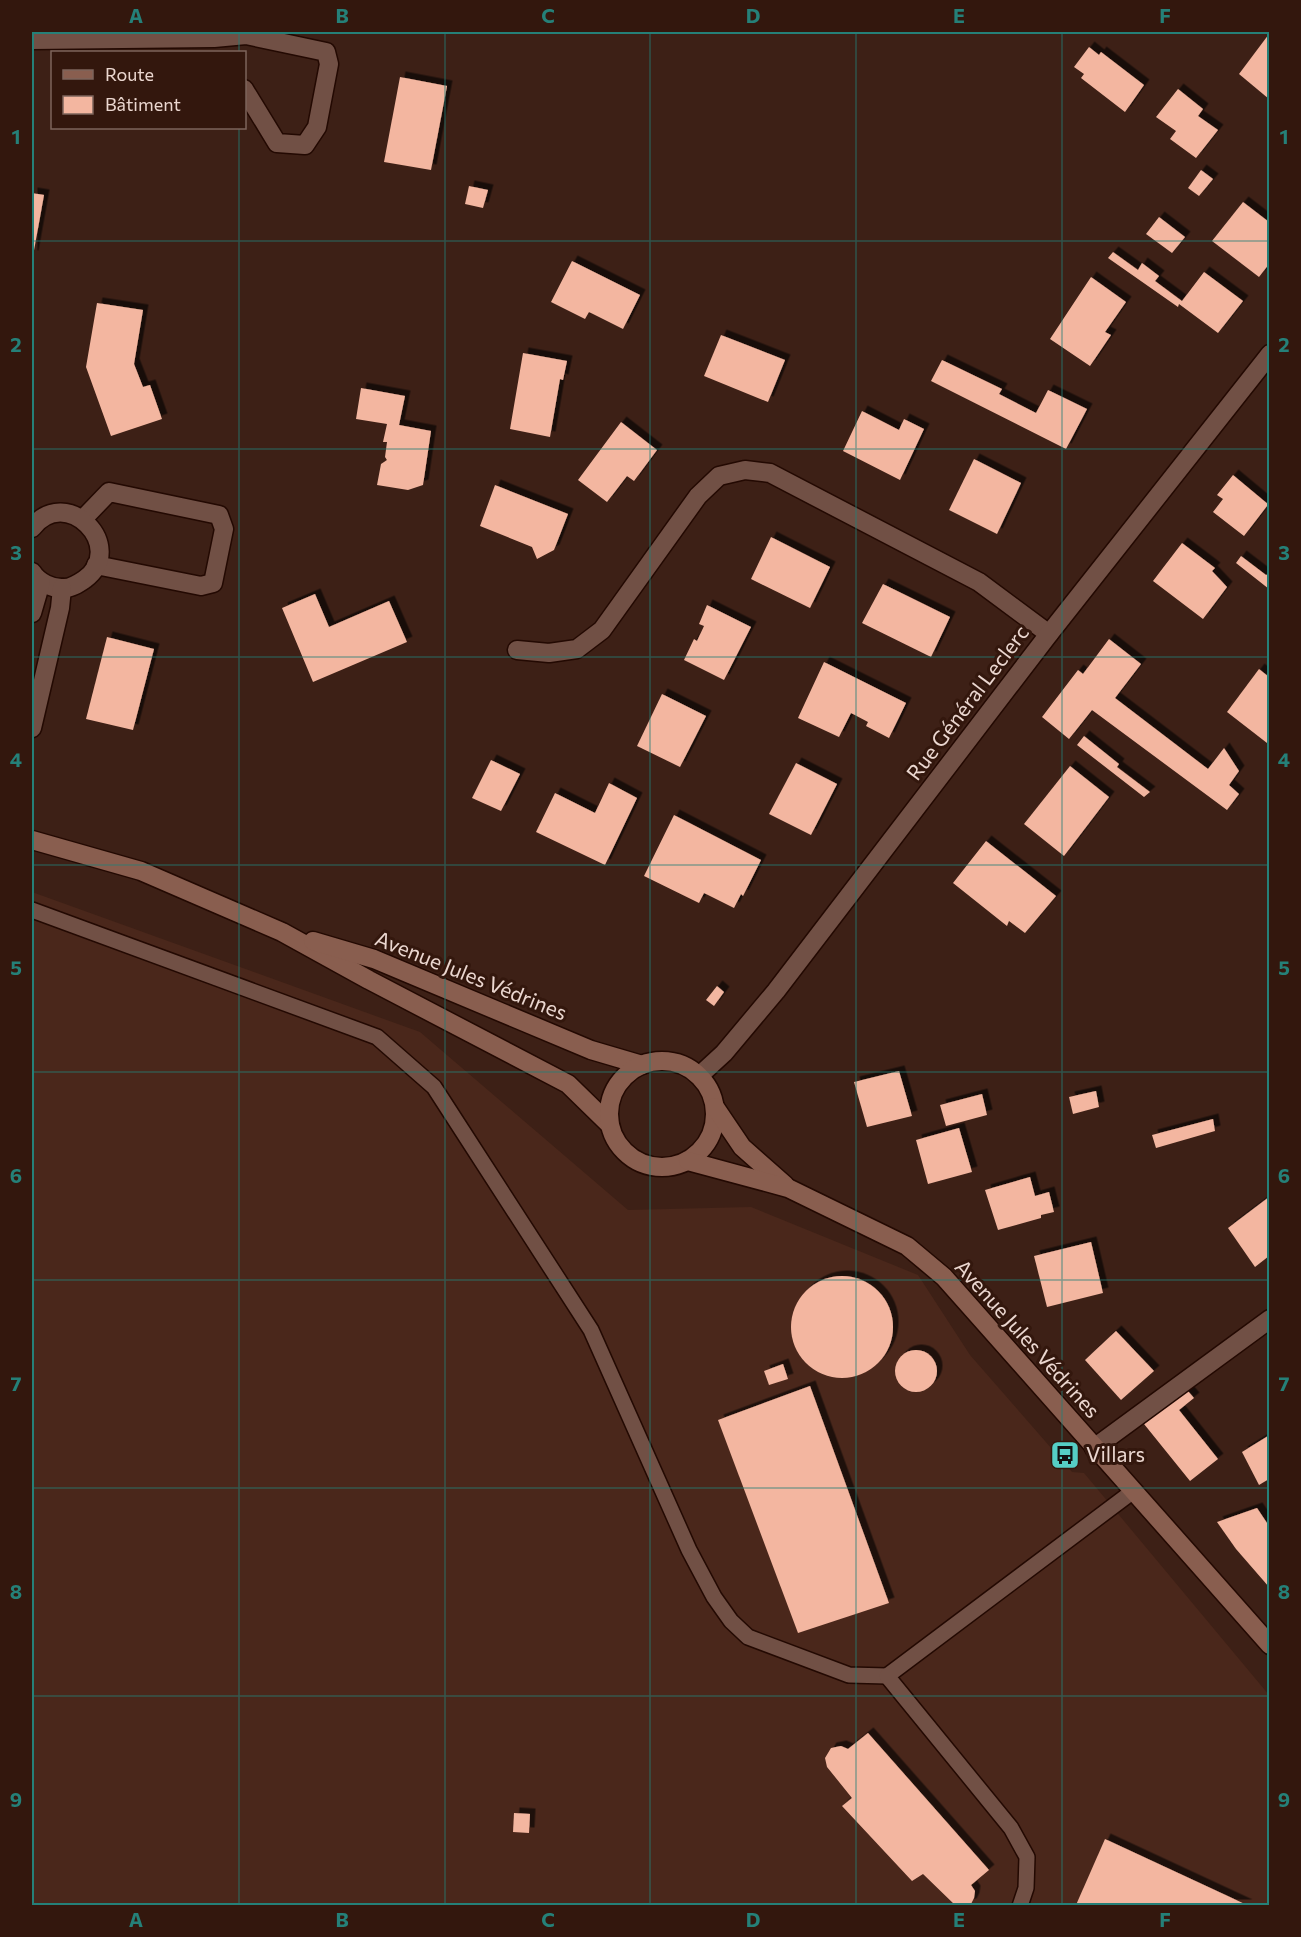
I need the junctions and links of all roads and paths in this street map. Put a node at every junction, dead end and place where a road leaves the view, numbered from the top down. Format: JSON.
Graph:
{"nodes":[{"id":1,"x":32,"y":40,"type":"edge"},
{"id":2,"x":218,"y":46,"type":"edge"},
{"id":3,"x":246,"y":92,"type":"edge"},
{"id":4,"x":1269,"y":354,"type":"edge"},
{"id":5,"x":83,"y":519,"type":"junction"},
{"id":6,"x":33,"y":524,"type":"edge"},
{"id":7,"x":96,"y":565,"type":"junction"},
{"id":8,"x":36,"y":577,"type":"edge"},
{"id":9,"x":62,"y":588,"type":"junction"},
{"id":10,"x":32,"y":613,"type":"edge"},
{"id":11,"x":1049,"y":634,"type":"junction"},
{"id":12,"x":517,"y":650,"type":"dead end"},
{"id":13,"x":32,"y":728,"type":"edge"},
{"id":14,"x":32,"y":840,"type":"edge"},
{"id":15,"x":32,"y":910,"type":"edge"},
{"id":16,"x":282,"y":932,"type":"junction"},
{"id":17,"x":642,"y":1065,"type":"junction"},
{"id":18,"x":699,"y":1076,"type":"junction"},
{"id":19,"x":715,"y":1107,"type":"junction"},
{"id":20,"x":610,"y":1125,"type":"junction"},
{"id":21,"x":688,"y":1161,"type":"junction"},
{"id":22,"x":789,"y":1188,"type":"junction"},
{"id":23,"x":1269,"y":1318,"type":"edge"},
{"id":24,"x":1095,"y":1448,"type":"junction"},
{"id":25,"x":1132,"y":1492,"type":"junction"},
{"id":26,"x":1269,"y":1645,"type":"edge"},
{"id":27,"x":887,"y":1676,"type":"junction"},
{"id":28,"x":1020,"y":1905,"type":"edge"}],
"edges":[{"from":1,"to":2,"type":"street"},
{"from":2,"to":3,"type":"street"},
{"from":4,"to":11,"type":"street","name":"Rue Général Leclerc"},
{"from":5,"to":6,"type":"street"},
{"from":5,"to":7,"type":"street"},
{"from":5,"to":7,"type":"street"},
{"from":7,"to":9,"type":"street"},
{"from":8,"to":9,"type":"street"},
{"from":8,"to":10,"type":"street"},
{"from":9,"to":13,"type":"street"},
{"from":11,"to":12,"type":"street"},
{"from":11,"to":18,"type":"street","name":"Rue Général Leclerc"},
{"from":14,"to":16,"type":"main road","name":"Avenue Jules Védrines"},
{"from":15,"to":27,"type":"lane"},
{"from":16,"to":17,"type":"main road","name":"Avenue Jules Védrines"},
{"from":16,"to":20,"type":"main road","name":"Avenue Jules Védrines"},
{"from":17,"to":18,"type":"main road"},
{"from":17,"to":20,"type":"main road"},
{"from":18,"to":19,"type":"main road"},
{"from":19,"to":21,"type":"main road"},
{"from":19,"to":22,"type":"main road","name":"Avenue Jules Védrines"},
{"from":20,"to":21,"type":"main road"},
{"from":21,"to":22,"type":"main road","name":"Avenue Jules Védrines"},
{"from":22,"to":24,"type":"main road","name":"Avenue Jules Védrines"},
{"from":23,"to":24,"type":"street"},
{"from":24,"to":25,"type":"main road","name":"Avenue Jules Védrines"},
{"from":25,"to":26,"type":"main road","name":"Avenue Jules Védrines"},
{"from":25,"to":27,"type":"lane"},
{"from":27,"to":28,"type":"lane"}]}
